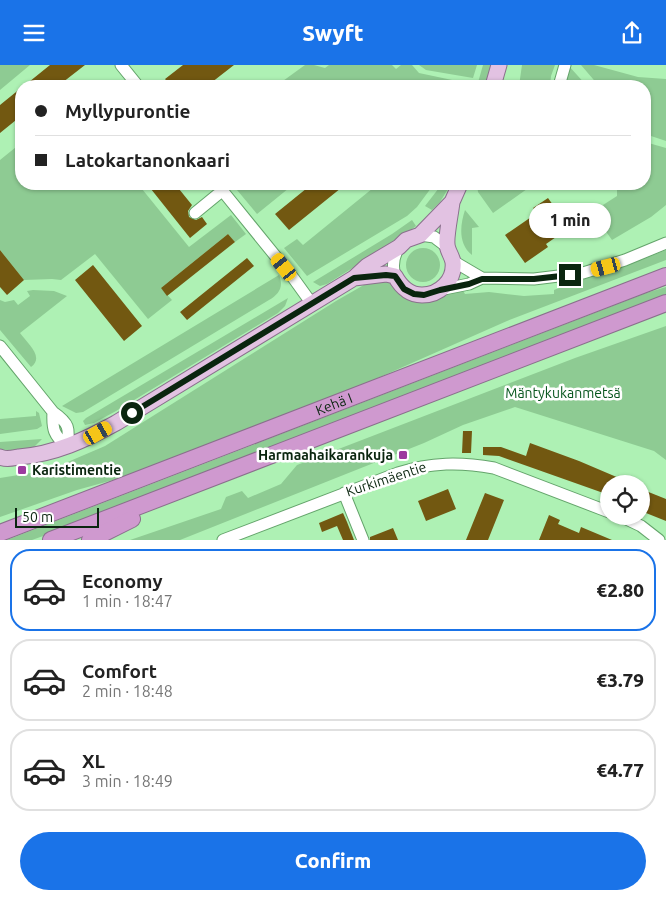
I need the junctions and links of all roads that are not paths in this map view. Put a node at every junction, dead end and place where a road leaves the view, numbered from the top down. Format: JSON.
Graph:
{"nodes":[{"id":1,"x":121,"y":65,"type":"edge"},
{"id":2,"x":499,"y":65,"type":"edge"},
{"id":3,"x":565,"y":65,"type":"edge"},
{"id":4,"x":133,"y":80,"type":"edge"},
{"id":5,"x":495,"y":80,"type":"edge"},
{"id":6,"x":561,"y":80,"type":"edge"},
{"id":7,"x":216,"y":190,"type":"edge"},
{"id":8,"x":218,"y":190,"type":"edge"},
{"id":9,"x":457,"y":190,"type":"edge"},
{"id":10,"x":452,"y":202,"type":"junction"},
{"id":11,"x":195,"y":213,"type":"dead end"},
{"id":12,"x":420,"y":235,"type":"junction"},
{"id":13,"x":666,"y":243,"type":"edge"},
{"id":14,"x":446,"y":246,"type":"junction"},
{"id":15,"x":398,"y":247,"type":"junction"},
{"id":16,"x":453,"y":261,"type":"junction"},
{"id":17,"x":395,"y":276,"type":"junction"},
{"id":18,"x":666,"y":276,"type":"edge"},
{"id":19,"x":354,"y":278,"type":"junction"},
{"id":20,"x":482,"y":279,"type":"junction"},
{"id":21,"x":440,"y":290,"type":"junction"},
{"id":22,"x":666,"y":303,"type":"edge"},
{"id":23,"x":312,"y":304,"type":"junction"},
{"id":24,"x":0,"y":346,"type":"edge"},
{"id":25,"x":66,"y":447,"type":"junction"},
{"id":26,"x":1,"y":459,"type":"edge"},
{"id":27,"x":174,"y":493,"type":"junction"},
{"id":28,"x":344,"y":493,"type":"junction"},
{"id":29,"x":600,"y":508,"type":"edge"},
{"id":30,"x":638,"y":525,"type":"edge"},
{"id":31,"x":0,"y":533,"type":"edge"},
{"id":32,"x":655,"y":539,"type":"edge"},
{"id":33,"x":52,"y":540,"type":"edge"},
{"id":34,"x":90,"y":540,"type":"edge"},
{"id":35,"x":223,"y":540,"type":"edge"},
{"id":36,"x":363,"y":540,"type":"edge"}],
"edges":[{"from":1,"to":4,"type":"street"},
{"from":2,"to":5,"type":"main road"},
{"from":3,"to":6,"type":"street"},
{"from":7,"to":11,"type":"street"},
{"from":8,"to":23,"type":"street"},
{"from":9,"to":10,"type":"main road"},
{"from":10,"to":12,"type":"main road"},
{"from":10,"to":14,"type":"main road"},
{"from":12,"to":14,"type":"street"},
{"from":12,"to":15,"type":"main road"},
{"from":13,"to":20,"type":"street"},
{"from":14,"to":16,"type":"main road"},
{"from":15,"to":17,"type":"street"},
{"from":15,"to":19,"type":"main road"},
{"from":16,"to":20,"type":"street"},
{"from":16,"to":21,"type":"main road"},
{"from":17,"to":19,"type":"main road"},
{"from":17,"to":21,"type":"main road"},
{"from":18,"to":31,"type":"highway","name":"Kehä I"},
{"from":19,"to":23,"type":"main road"},
{"from":20,"to":21,"type":"street"},
{"from":22,"to":27,"type":"highway","name":"Kehä I"},
{"from":23,"to":25,"type":"main road"},
{"from":24,"to":25,"type":"street"},
{"from":25,"to":26,"type":"main road"},
{"from":27,"to":33,"type":"highway","name":"Kehä I"},
{"from":27,"to":34,"type":"highway"},
{"from":28,"to":29,"type":"street","name":"Kurkimäentie"},
{"from":28,"to":35,"type":"street","name":"Kurkimäentie"},
{"from":28,"to":36,"type":"street"},
{"from":30,"to":32,"type":"street"}]}
